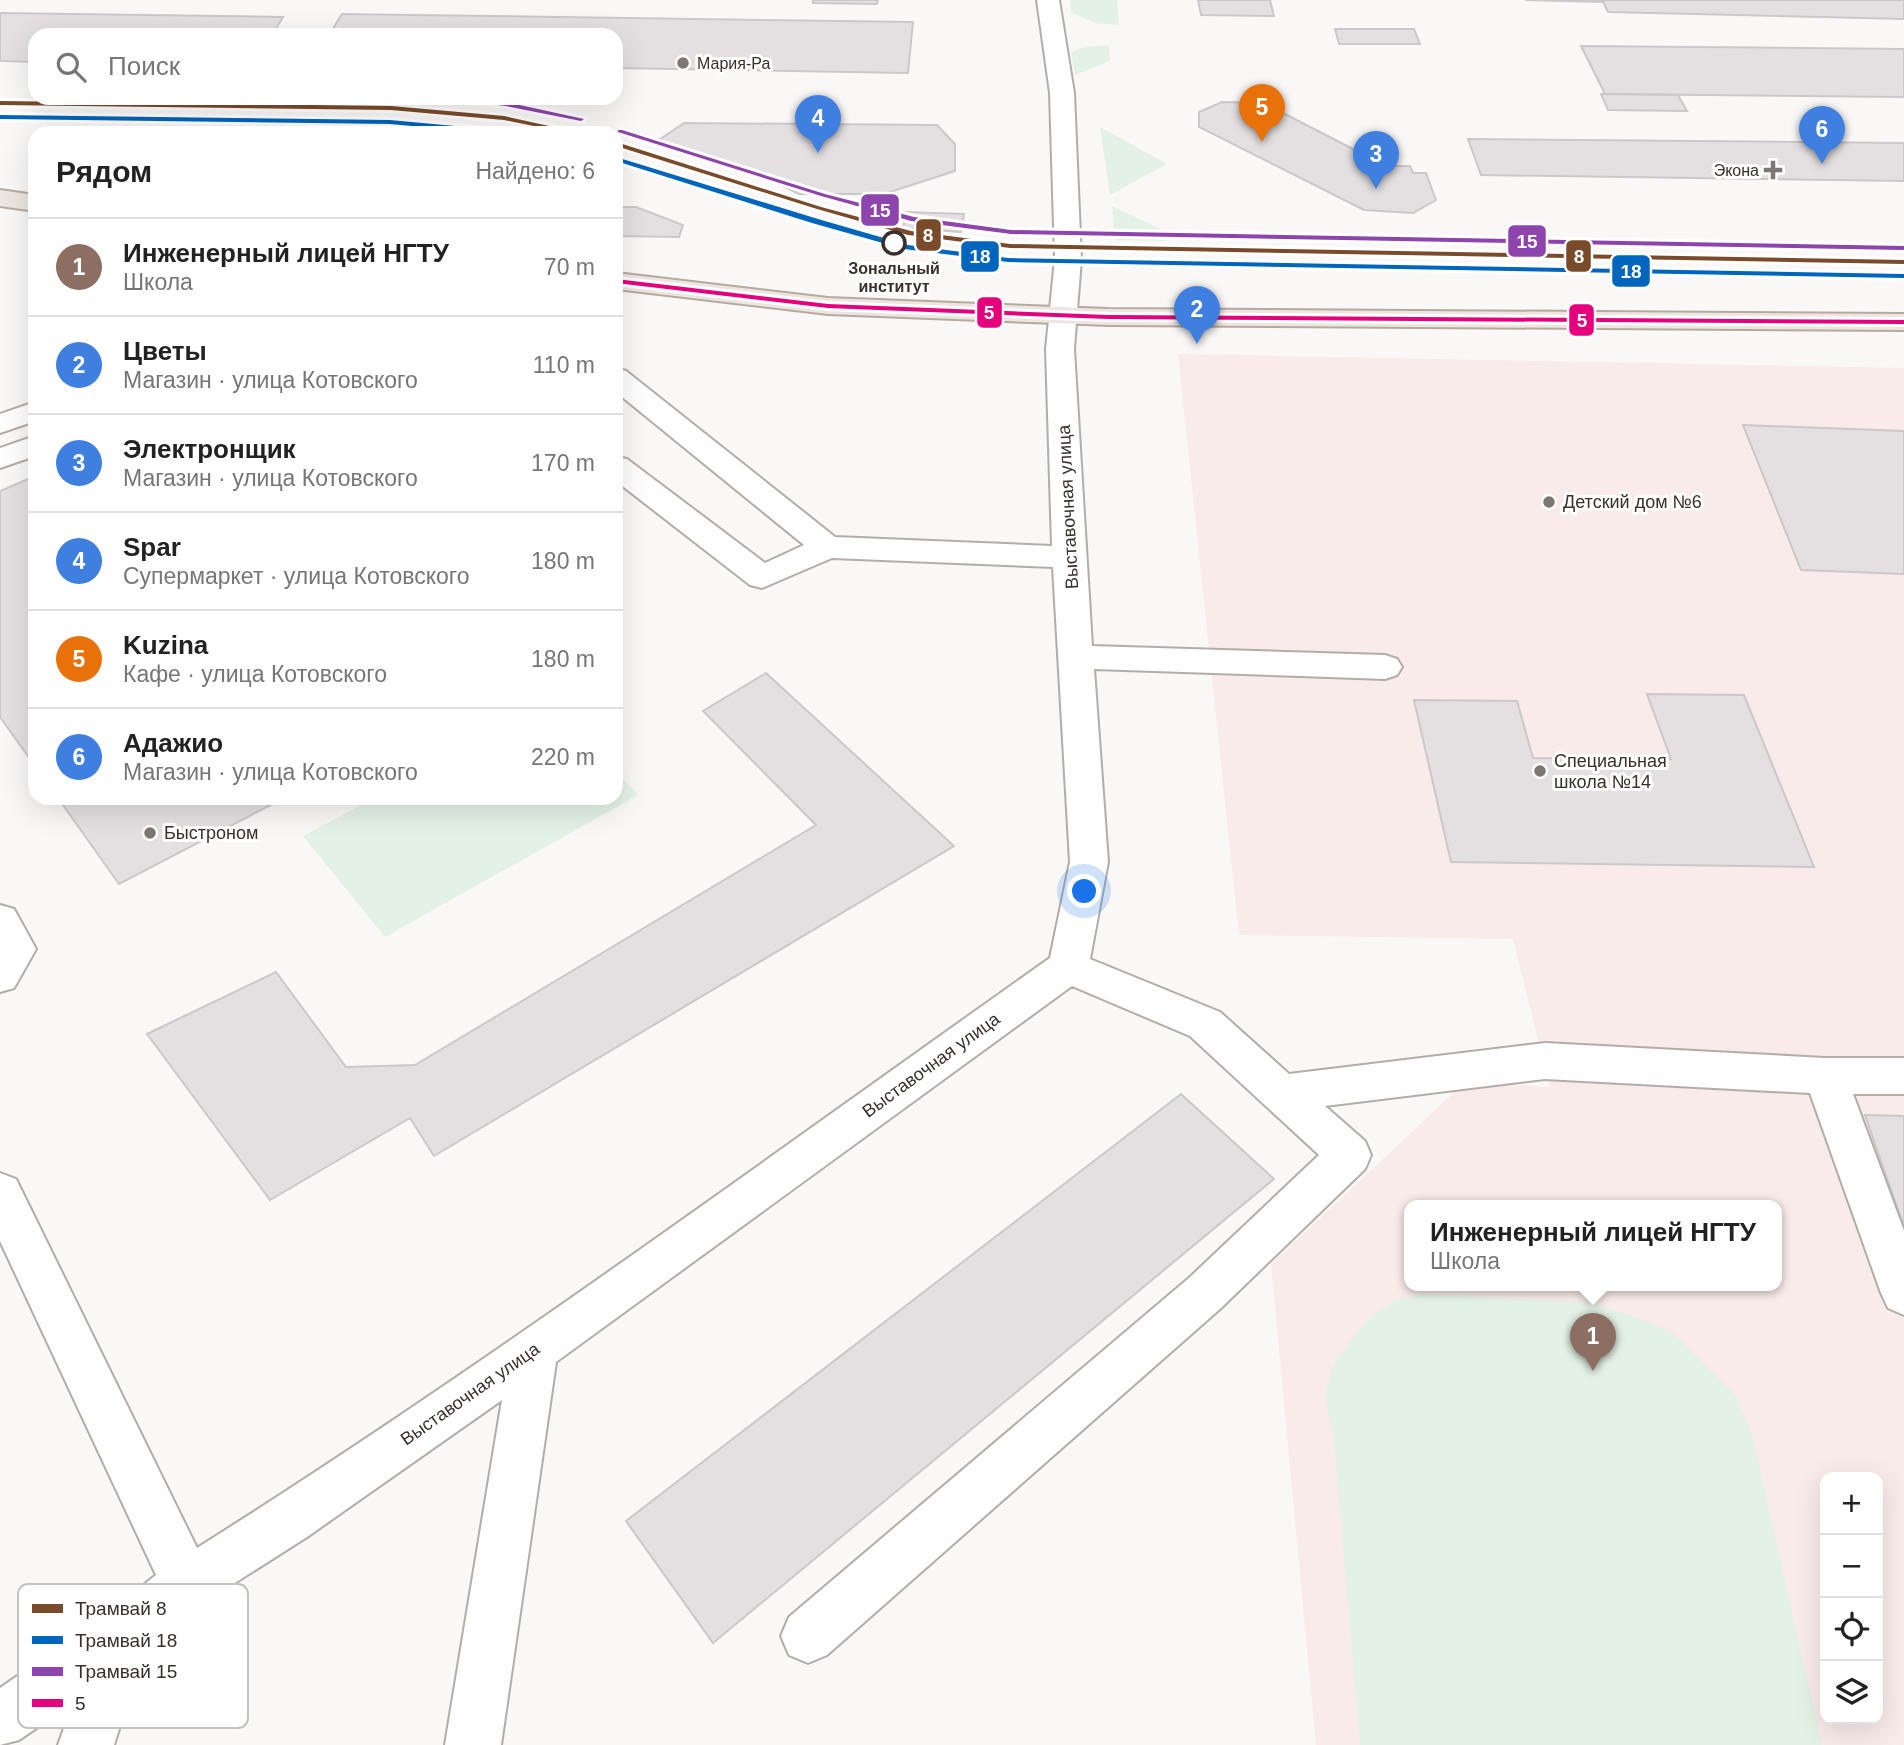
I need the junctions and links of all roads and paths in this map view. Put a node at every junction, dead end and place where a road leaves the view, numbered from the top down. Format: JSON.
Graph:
{"nodes":[{"id":1,"x":1048,"y":0,"type":"edge"},
{"id":2,"x":0,"y":198,"type":"edge"},
{"id":3,"x":28,"y":202,"type":"edge"},
{"id":4,"x":623,"y":282,"type":"edge"},
{"id":5,"x":1063,"y":315,"type":"junction"},
{"id":6,"x":1904,"y":322,"type":"edge"},
{"id":7,"x":623,"y":383,"type":"edge"},
{"id":8,"x":28,"y":414,"type":"edge"},
{"id":9,"x":0,"y":424,"type":"edge"},
{"id":10,"x":28,"y":448,"type":"edge"},
{"id":11,"x":0,"y":459,"type":"edge"},
{"id":12,"x":623,"y":471,"type":"edge"},
{"id":13,"x":827,"y":547,"type":"junction"},
{"id":14,"x":1069,"y":557,"type":"junction"},
{"id":15,"x":1077,"y":657,"type":"junction"},
{"id":16,"x":1385,"y":667,"type":"dead end"},
{"id":17,"x":0,"y":920,"type":"edge"},
{"id":18,"x":1068,"y":967,"type":"junction"},
{"id":19,"x":0,"y":975,"type":"edge"},
{"id":20,"x":1825,"y":1076,"type":"junction"},
{"id":21,"x":1904,"y":1076,"type":"edge"},
{"id":22,"x":1280,"y":1093,"type":"junction"},
{"id":23,"x":0,"y":1193,"type":"edge"},
{"id":24,"x":1904,"y":1293,"type":"edge"},
{"id":25,"x":534,"y":1350,"type":"junction"},
{"id":26,"x":187,"y":1584,"type":"joint"},
{"id":27,"x":808,"y":1636,"type":"dead end"},
{"id":28,"x":18,"y":1708,"type":"edge"},
{"id":29,"x":0,"y":1721,"type":"edge"},
{"id":30,"x":92,"y":1728,"type":"edge"},
{"id":31,"x":86,"y":1745,"type":"edge"},
{"id":32,"x":472,"y":1745,"type":"edge"}],
"edges":[{"from":1,"to":5,"type":"street","name":"Выставочная улица"},
{"from":2,"to":3,"type":"main road"},
{"from":4,"to":5,"type":"main road"},
{"from":5,"to":6,"type":"main road"},
{"from":5,"to":14,"type":"street","name":"Выставочная улица"},
{"from":7,"to":13,"type":"street"},
{"from":8,"to":9,"type":"street"},
{"from":10,"to":11,"type":"street"},
{"from":12,"to":13,"type":"street"},
{"from":13,"to":14,"type":"street"},
{"from":14,"to":15,"type":"street","name":"Выставочная улица"},
{"from":15,"to":16,"type":"street"},
{"from":15,"to":18,"type":"street","name":"Выставочная улица"},
{"from":17,"to":19,"type":"street"},
{"from":18,"to":22,"type":"street"},
{"from":18,"to":25,"type":"street","name":"Выставочная улица"},
{"from":20,"to":21,"type":"street"},
{"from":20,"to":22,"type":"street"},
{"from":20,"to":24,"type":"street"},
{"from":22,"to":27,"type":"street"},
{"from":23,"to":26,"type":"street"},
{"from":25,"to":26,"type":"street","name":"Выставочная улица"},
{"from":25,"to":32,"type":"street"},
{"from":28,"to":29,"type":"street","name":"Выставочная улица"},
{"from":30,"to":31,"type":"street"}]}
